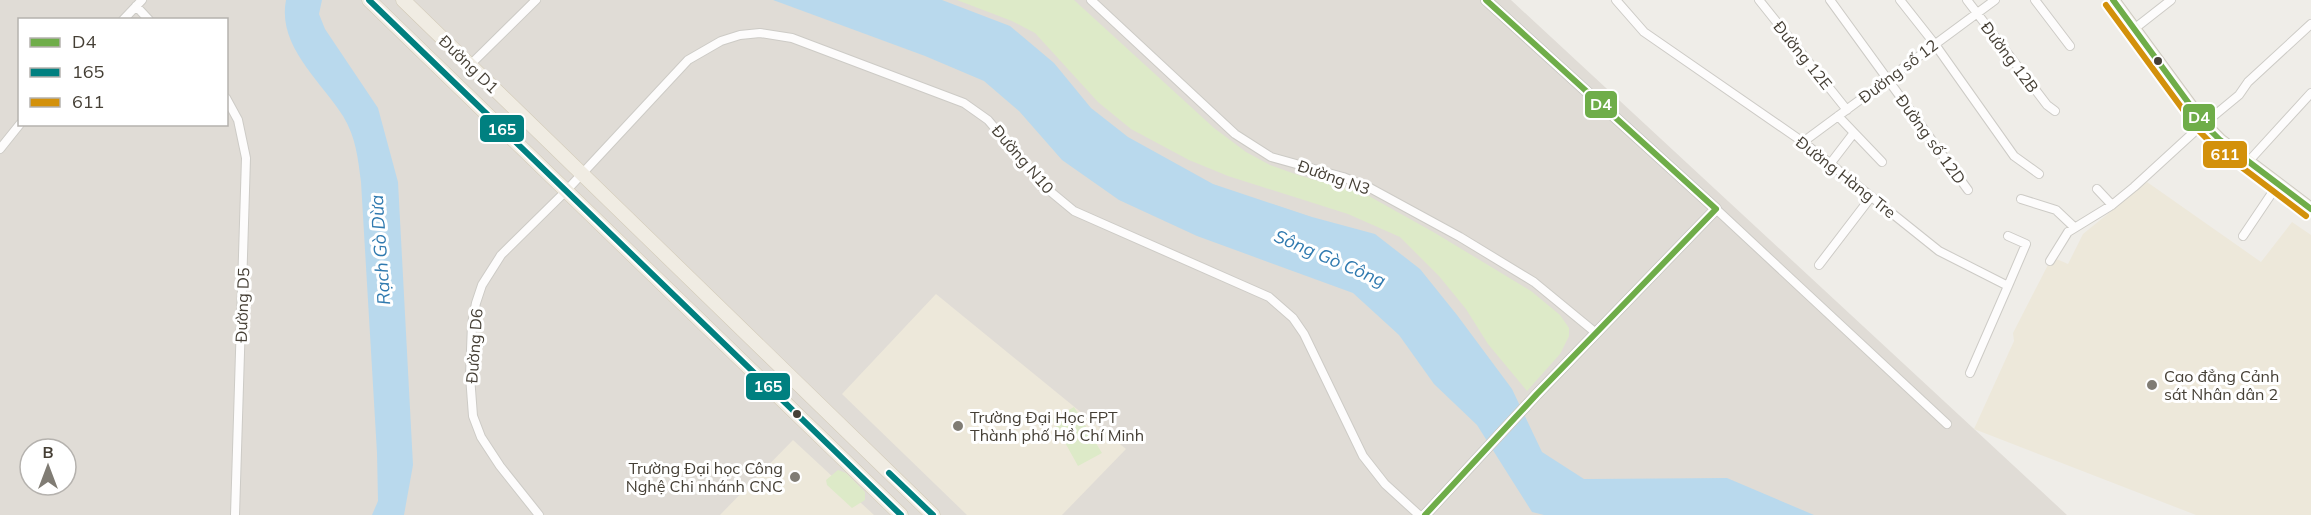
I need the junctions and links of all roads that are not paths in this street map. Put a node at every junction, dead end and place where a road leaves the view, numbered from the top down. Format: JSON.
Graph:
{"nodes":[{"id":1,"x":403,"y":0,"type":"edge"},
{"id":2,"x":536,"y":0,"type":"edge"},
{"id":3,"x":1091,"y":0,"type":"edge"},
{"id":4,"x":1486,"y":0,"type":"edge"},
{"id":5,"x":1616,"y":0,"type":"edge"},
{"id":6,"x":1830,"y":0,"type":"edge"},
{"id":7,"x":1900,"y":0,"type":"edge"},
{"id":8,"x":1967,"y":0,"type":"edge"},
{"id":9,"x":1995,"y":0,"type":"edge"},
{"id":10,"x":2035,"y":0,"type":"edge"},
{"id":11,"x":2113,"y":0,"type":"edge"},
{"id":12,"x":2171,"y":0,"type":"edge"},
{"id":13,"x":364,"y":1,"type":"edge"},
{"id":14,"x":1761,"y":1,"type":"edge"},
{"id":15,"x":139,"y":3,"type":"edge"},
{"id":16,"x":1977,"y":13,"type":"junction"},
{"id":17,"x":125,"y":18,"type":"edge"},
{"id":18,"x":148,"y":18,"type":"edge"},
{"id":19,"x":2311,"y":24,"type":"edge"},
{"id":20,"x":2134,"y":29,"type":"junction"},
{"id":21,"x":1934,"y":43,"type":"junction"},
{"id":22,"x":2070,"y":46,"type":"dead end"},
{"id":23,"x":470,"y":65,"type":"junction"},
{"id":24,"x":1887,"y":78,"type":"junction"},
{"id":25,"x":2311,"y":93,"type":"edge"},
{"id":26,"x":228,"y":102,"type":"edge"},
{"id":27,"x":1847,"y":110,"type":"junction"},
{"id":28,"x":2055,"y":111,"type":"dead end"},
{"id":29,"x":1838,"y":116,"type":"junction"},
{"id":30,"x":2204,"y":124,"type":"junction"},
{"id":31,"x":18,"y":126,"type":"edge"},
{"id":32,"x":1853,"y":134,"type":"junction"},
{"id":33,"x":1803,"y":142,"type":"junction"},
{"id":34,"x":0,"y":148,"type":"edge"},
{"id":35,"x":1882,"y":162,"type":"dead end"},
{"id":36,"x":2248,"y":162,"type":"junction"},
{"id":37,"x":1830,"y":164,"type":"junction"},
{"id":38,"x":582,"y":172,"type":"junction"},
{"id":39,"x":2039,"y":174,"type":"dead end"},
{"id":40,"x":2278,"y":184,"type":"junction"},
{"id":41,"x":2097,"y":189,"type":"dead end"},
{"id":42,"x":1968,"y":190,"type":"dead end"},
{"id":43,"x":566,"y":191,"type":"junction"},
{"id":44,"x":1871,"y":197,"type":"junction"},
{"id":45,"x":2020,"y":199,"type":"dead end"},
{"id":46,"x":2112,"y":205,"type":"junction"},
{"id":47,"x":2311,"y":208,"type":"edge"},
{"id":48,"x":1716,"y":209,"type":"junction"},
{"id":49,"x":2074,"y":227,"type":"junction"},
{"id":50,"x":2008,"y":236,"type":"dead end"},
{"id":51,"x":2243,"y":236,"type":"dead end"},
{"id":52,"x":2050,"y":261,"type":"dead end"},
{"id":53,"x":1819,"y":265,"type":"dead end"},
{"id":54,"x":2008,"y":286,"type":"junction"},
{"id":55,"x":1596,"y":333,"type":"junction"},
{"id":56,"x":1970,"y":374,"type":"dead end"},
{"id":57,"x":812,"y":398,"type":"junction"},
{"id":58,"x":797,"y":413,"type":"junction"},
{"id":59,"x":1947,"y":424,"type":"dead end"},
{"id":60,"x":845,"y":430,"type":"junction"},
{"id":61,"x":852,"y":467,"type":"junction"},
{"id":62,"x":235,"y":515,"type":"edge"},
{"id":63,"x":539,"y":515,"type":"edge"},
{"id":64,"x":893,"y":515,"type":"edge"},
{"id":65,"x":901,"y":515,"type":"edge"},
{"id":66,"x":933,"y":515,"type":"edge"},
{"id":67,"x":942,"y":515,"type":"edge"},
{"id":68,"x":1419,"y":515,"type":"edge"},
{"id":69,"x":1425,"y":515,"type":"edge"}],
"edges":[{"from":1,"to":23,"type":"main road","name":"Đường D1"},
{"from":2,"to":23,"type":"street"},
{"from":3,"to":55,"type":"street","name":"Đường N3"},
{"from":4,"to":48,"type":"street"},
{"from":5,"to":33,"type":"street","name":"Đường Hàng Tre"},
{"from":6,"to":24,"type":"street","name":"Đường số 12D"},
{"from":7,"to":21,"type":"street"},
{"from":8,"to":16,"type":"street","name":"Đường 12B"},
{"from":9,"to":16,"type":"street","name":"Đường số 12"},
{"from":10,"to":22,"type":"street"},
{"from":11,"to":20,"type":"main road"},
{"from":12,"to":20,"type":"street"},
{"from":13,"to":43,"type":"main road","name":"Đường D1"},
{"from":14,"to":27,"type":"street","name":"Đường 12E"},
{"from":15,"to":17,"type":"street"},
{"from":15,"to":18,"type":"street"},
{"from":16,"to":21,"type":"street","name":"Đường số 12"},
{"from":16,"to":28,"type":"street","name":"Đường 12B"},
{"from":19,"to":30,"type":"street"},
{"from":20,"to":30,"type":"main road"},
{"from":21,"to":24,"type":"street","name":"Đường số 12"},
{"from":21,"to":39,"type":"street"},
{"from":23,"to":38,"type":"main road","name":"Đường D1"},
{"from":24,"to":27,"type":"street","name":"Đường số 12"},
{"from":24,"to":42,"type":"street","name":"Đường số 12D"},
{"from":25,"to":36,"type":"street"},
{"from":26,"to":62,"type":"street","name":"Đường D5"},
{"from":27,"to":29,"type":"street","name":"Đường số 12"},
{"from":29,"to":32,"type":"street"},
{"from":29,"to":33,"type":"street","name":"Đường số 12"},
{"from":30,"to":36,"type":"main road"},
{"from":30,"to":46,"type":"street"},
{"from":31,"to":34,"type":"street"},
{"from":32,"to":35,"type":"street"},
{"from":32,"to":37,"type":"street"},
{"from":33,"to":37,"type":"street","name":"Đường Hàng Tre"},
{"from":36,"to":40,"type":"main road"},
{"from":37,"to":44,"type":"street","name":"Đường Hàng Tre"},
{"from":38,"to":43,"type":"street","name":"Đường N10"},
{"from":38,"to":57,"type":"main road","name":"Đường D1"},
{"from":38,"to":68,"type":"street","name":"Đường N10"},
{"from":40,"to":47,"type":"main road"},
{"from":40,"to":51,"type":"street"},
{"from":41,"to":46,"type":"street"},
{"from":43,"to":58,"type":"main road","name":"Đường D1"},
{"from":43,"to":63,"type":"street","name":"Đường D6"},
{"from":44,"to":53,"type":"street"},
{"from":44,"to":54,"type":"street","name":"Đường Hàng Tre"},
{"from":45,"to":49,"type":"street"},
{"from":46,"to":49,"type":"street"},
{"from":48,"to":55,"type":"street"},
{"from":48,"to":59,"type":"street"},
{"from":49,"to":52,"type":"street"},
{"from":50,"to":54,"type":"street"},
{"from":54,"to":56,"type":"street"},
{"from":55,"to":69,"type":"street"},
{"from":57,"to":58,"type":"main road"},
{"from":57,"to":60,"type":"main road","name":"Đường D1"},
{"from":58,"to":61,"type":"main road","name":"Đường D1"},
{"from":60,"to":66,"type":"main road","name":"Đường D1"},
{"from":60,"to":67,"type":"main road","name":"Đường D1"},
{"from":61,"to":64,"type":"main road","name":"Đường D1"},
{"from":61,"to":65,"type":"main road","name":"Đường D1"}]}
